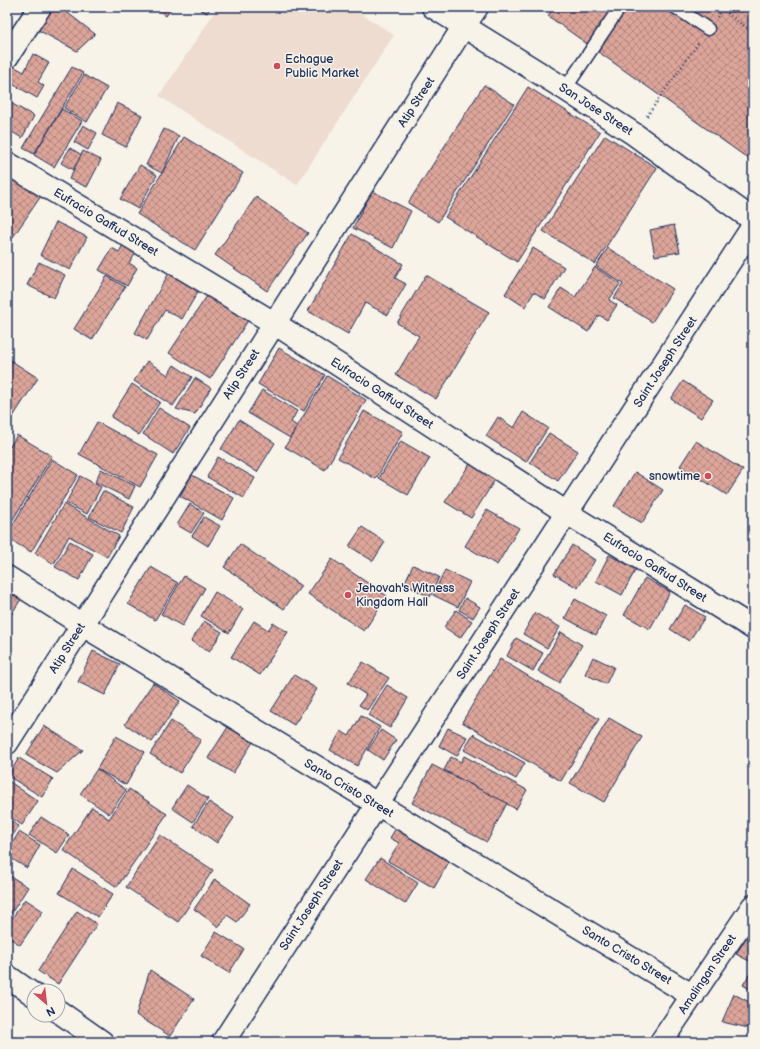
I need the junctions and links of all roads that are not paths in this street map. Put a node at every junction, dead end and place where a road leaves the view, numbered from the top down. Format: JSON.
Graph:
{"nodes":[{"id":1,"x":40,"y":7,"type":"edge"},
{"id":2,"x":433,"y":7,"type":"edge"},
{"id":3,"x":477,"y":7,"type":"edge"},
{"id":4,"x":620,"y":7,"type":"edge"},
{"id":5,"x":675,"y":7,"type":"edge"},
{"id":6,"x":464,"y":26,"type":"junction"},
{"id":7,"x":708,"y":29,"type":"road end"},
{"id":8,"x":7,"y":57,"type":"edge"},
{"id":9,"x":565,"y":89,"type":"junction"},
{"id":10,"x":7,"y":163,"type":"edge"},
{"id":11,"x":753,"y":220,"type":"edge"},
{"id":12,"x":753,"y":226,"type":"edge"},
{"id":13,"x":274,"y":323,"type":"junction"},
{"id":14,"x":567,"y":513,"type":"junction"},
{"id":15,"x":7,"y":577,"type":"edge"},
{"id":16,"x":81,"y":624,"type":"junction"},
{"id":17,"x":753,"y":628,"type":"edge"},
{"id":18,"x":7,"y":743,"type":"edge"},
{"id":19,"x":377,"y":804,"type":"junction"},
{"id":20,"x":751,"y":914,"type":"edge"},
{"id":21,"x":7,"y":976,"type":"edge"},
{"id":22,"x":26,"y":989,"type":"edge"},
{"id":23,"x":693,"y":996,"type":"junction"},
{"id":24,"x":66,"y":1017,"type":"edge"},
{"id":25,"x":102,"y":1042,"type":"edge"},
{"id":26,"x":223,"y":1042,"type":"edge"},
{"id":27,"x":661,"y":1042,"type":"edge"}],
"edges":[{"from":1,"to":8,"type":"street"},
{"from":2,"to":6,"type":"street","name":"San Jose Street"},
{"from":3,"to":6,"type":"street","name":"Atip Street"},
{"from":4,"to":9,"type":"lane"},
{"from":5,"to":7,"type":"lane"},
{"from":6,"to":9,"type":"street","name":"San Jose Street"},
{"from":6,"to":13,"type":"street","name":"Atip Street"},
{"from":9,"to":11,"type":"street","name":"San Jose Street"},
{"from":10,"to":13,"type":"street","name":"Eufracio Gaffud Street"},
{"from":12,"to":14,"type":"street","name":"Saint Joseph Street"},
{"from":13,"to":14,"type":"street","name":"Eufracio Gaffud Street"},
{"from":13,"to":16,"type":"street","name":"Atip Street"},
{"from":14,"to":17,"type":"street","name":"Eufracio Gaffud Street"},
{"from":14,"to":19,"type":"street","name":"Saint Joseph Street"},
{"from":15,"to":16,"type":"street","name":"Santo Cristo Street"},
{"from":16,"to":18,"type":"street","name":"Atip Street"},
{"from":16,"to":19,"type":"street","name":"Santo Cristo Street"},
{"from":19,"to":23,"type":"street","name":"Santo Cristo Street"},
{"from":19,"to":26,"type":"street","name":"Saint Joseph Street"},
{"from":20,"to":23,"type":"street","name":"Amalingan Street"},
{"from":21,"to":22,"type":"street"},
{"from":23,"to":27,"type":"street","name":"Amalingan Street"},
{"from":24,"to":25,"type":"street"}]}
